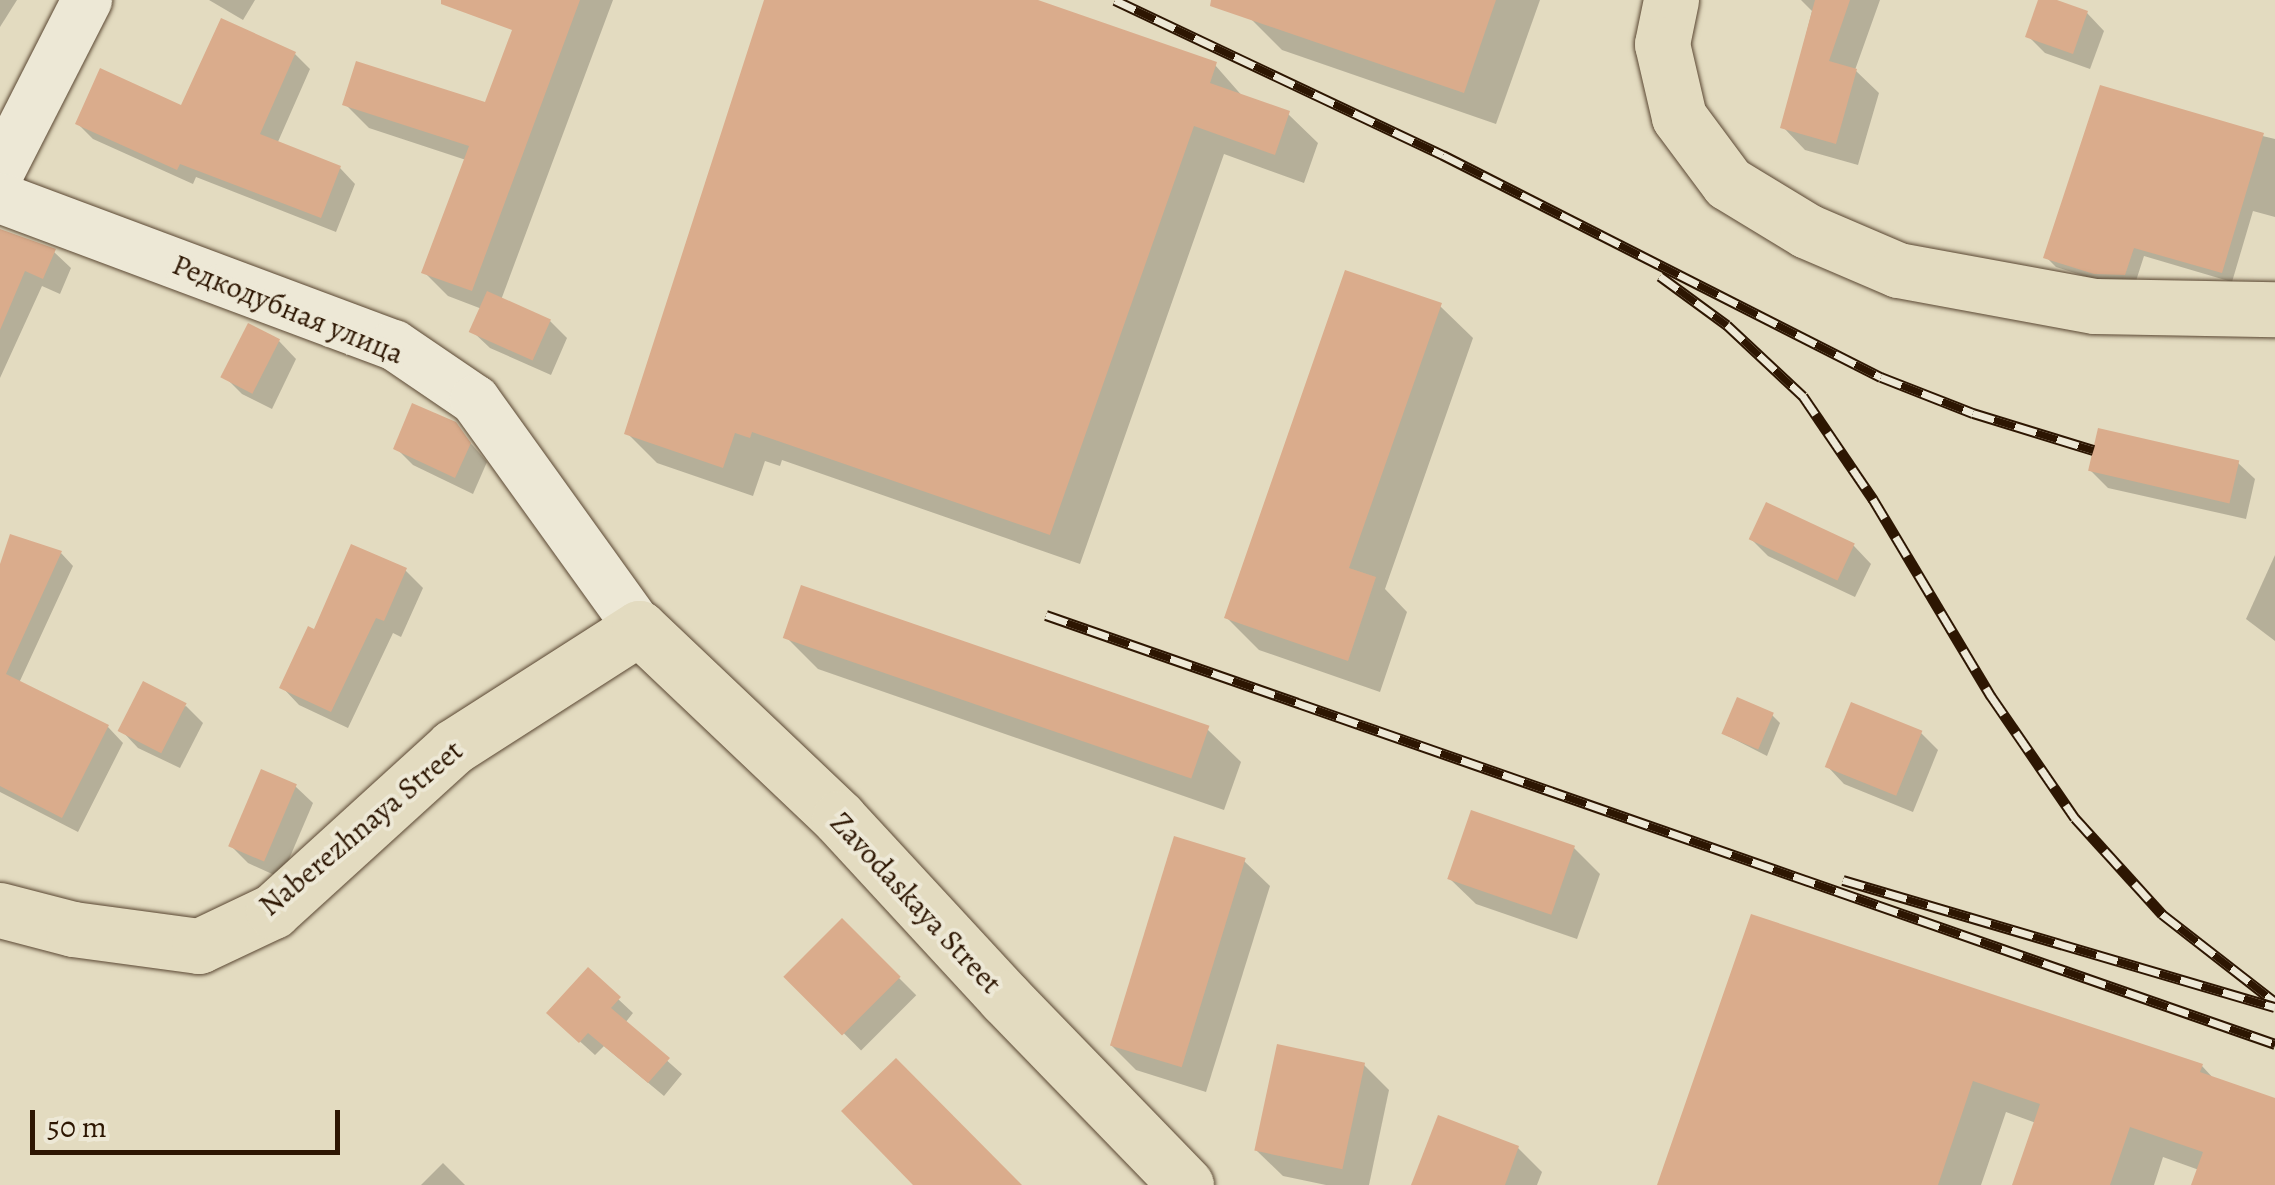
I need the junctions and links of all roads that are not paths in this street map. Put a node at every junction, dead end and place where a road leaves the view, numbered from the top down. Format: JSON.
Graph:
{"nodes":[{"id":1,"x":87,"y":0,"type":"edge"},
{"id":2,"x":1670,"y":0,"type":"edge"},
{"id":3,"x":0,"y":171,"type":"edge"},
{"id":4,"x":0,"y":198,"type":"edge"},
{"id":5,"x":2275,"y":309,"type":"edge"},
{"id":6,"x":639,"y":628,"type":"junction"},
{"id":7,"x":0,"y":910,"type":"edge"},
{"id":8,"x":1186,"y":1185,"type":"edge"}],
"edges":[{"from":1,"to":3,"type":"street"},
{"from":2,"to":5,"type":"main road"},
{"from":4,"to":6,"type":"street","name":"Редкодубная улица"},
{"from":6,"to":7,"type":"main road","name":"Naberezhnaya Street"},
{"from":6,"to":8,"type":"main road","name":"Zavodaskaya Street"}]}
